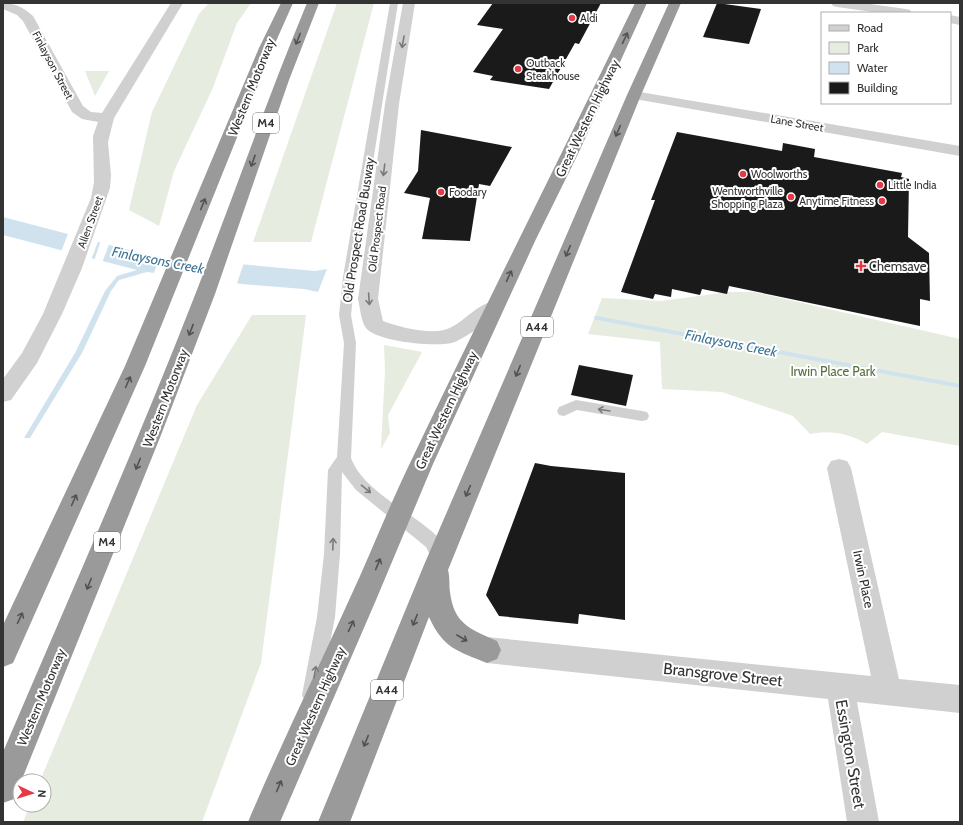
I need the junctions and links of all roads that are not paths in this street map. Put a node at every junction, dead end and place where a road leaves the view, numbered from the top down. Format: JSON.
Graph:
{"nodes":[{"id":1,"x":177,"y":3,"type":"edge"},
{"id":2,"x":287,"y":3,"type":"edge"},
{"id":3,"x":313,"y":3,"type":"edge"},
{"id":4,"x":394,"y":3,"type":"edge"},
{"id":5,"x":409,"y":3,"type":"edge"},
{"id":6,"x":641,"y":3,"type":"edge"},
{"id":7,"x":675,"y":3,"type":"edge"},
{"id":8,"x":3,"y":4,"type":"edge"},
{"id":9,"x":844,"y":4,"type":"edge"},
{"id":10,"x":899,"y":12,"type":"edge"},
{"id":11,"x":634,"y":95,"type":"junction"},
{"id":12,"x":106,"y":118,"type":"junction"},
{"id":13,"x":960,"y":151,"type":"edge"},
{"id":14,"x":494,"y":307,"type":"junction"},
{"id":15,"x":3,"y":394,"type":"edge"},
{"id":16,"x":564,"y":411,"type":"dead end"},
{"id":17,"x":642,"y":416,"type":"dead end"},
{"id":18,"x":344,"y":458,"type":"junction"},
{"id":19,"x":839,"y":468,"type":"dead end"},
{"id":20,"x":399,"y":515,"type":"junction"},
{"id":21,"x":438,"y":562,"type":"junction"},
{"id":22,"x":487,"y":650,"type":"joint"},
{"id":23,"x":3,"y":654,"type":"edge"},
{"id":24,"x":840,"y":686,"type":"junction"},
{"id":25,"x":888,"y":690,"type":"junction"},
{"id":26,"x":960,"y":699,"type":"edge"},
{"id":27,"x":306,"y":725,"type":"junction"},
{"id":28,"x":3,"y":788,"type":"edge"},
{"id":29,"x":264,"y":822,"type":"edge"},
{"id":30,"x":334,"y":822,"type":"edge"},
{"id":31,"x":863,"y":822,"type":"edge"}],
"edges":[{"from":1,"to":12,"type":"street","name":"Allen Street"},
{"from":23,"to":2,"type":"highway","name":"Western Motorway","number":"M4","one_way":true},
{"from":3,"to":28,"type":"highway","name":"Western Motorway","number":"M4","one_way":true},
{"from":4,"to":18,"type":"lane","name":"Old Prospect Road Busway"},
{"from":5,"to":14,"type":"street","name":"Old Prospect Road","one_way":true},
{"from":14,"to":6,"type":"highway","name":"Great Western Highway","one_way":true},
{"from":7,"to":11,"type":"highway","number":"A44"},
{"from":8,"to":12,"type":"street","name":"Finlayson Street"},
{"from":9,"to":10,"type":"street"},
{"from":11,"to":13,"type":"street","name":"Lane Street"},
{"from":11,"to":21,"type":"highway","number":"A44","one_way":true},
{"from":12,"to":15,"type":"street","name":"Allen Street"},
{"from":14,"to":20,"type":"highway","name":"Great Western Highway"},
{"from":17,"to":16,"type":"lane","one_way":true},
{"from":18,"to":20,"type":"lane","one_way":true},
{"from":27,"to":18,"type":"lane","name":"Old Prospect Road Busway","one_way":true},
{"from":19,"to":25,"type":"street","name":"Irwin Place"},
{"from":20,"to":21,"type":"lane"},
{"from":27,"to":20,"type":"highway","name":"Great Western Highway","one_way":true},
{"from":21,"to":22,"type":"highway","one_way":true},
{"from":21,"to":30,"type":"highway","number":"A44","one_way":true},
{"from":22,"to":24,"type":"street","name":"Bransgrove Street"},
{"from":24,"to":25,"type":"street","name":"Bransgrove Street"},
{"from":24,"to":31,"type":"street","name":"Essington Street"},
{"from":25,"to":26,"type":"street","name":"Bransgrove Street"},
{"from":29,"to":27,"type":"highway","name":"Great Western Highway","one_way":true}]}
